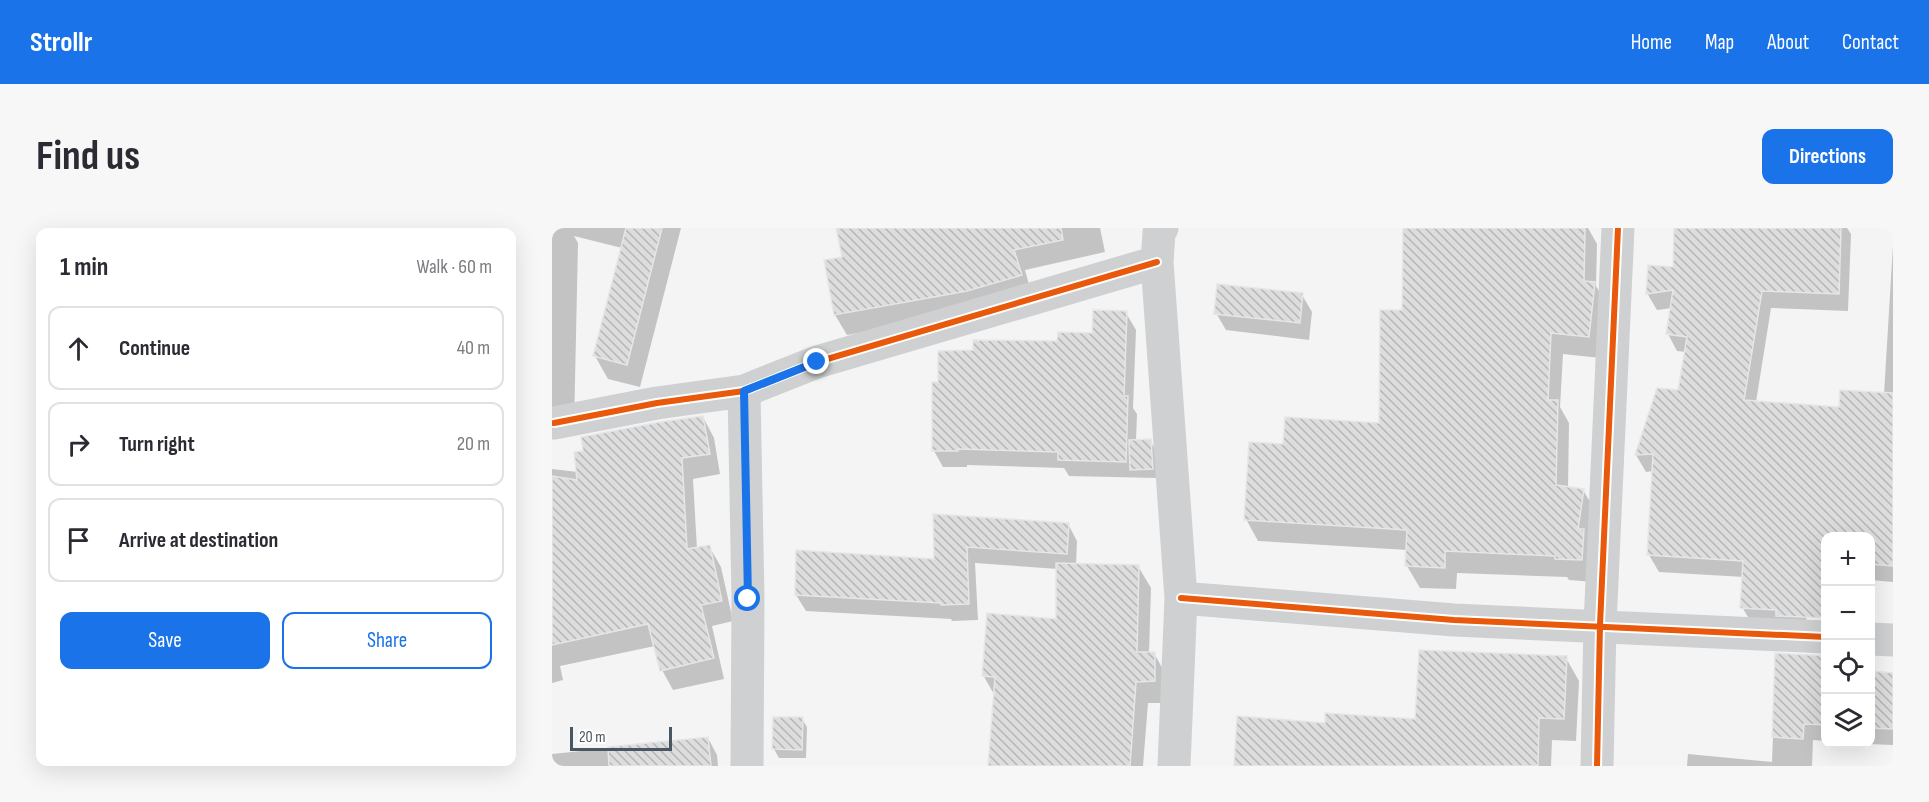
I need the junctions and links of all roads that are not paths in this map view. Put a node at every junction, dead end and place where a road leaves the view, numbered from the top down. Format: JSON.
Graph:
{"nodes":[{"id":1,"x":1161,"y":228,"type":"edge"},
{"id":2,"x":1618,"y":228,"type":"edge"},
{"id":3,"x":1157,"y":262,"type":"junction"},
{"id":4,"x":744,"y":391,"type":"junction"},
{"id":5,"x":554,"y":423,"type":"dead end"},
{"id":6,"x":1181,"y":598,"type":"junction"},
{"id":7,"x":1600,"y":625,"type":"junction"},
{"id":8,"x":1821,"y":637,"type":"edge"},
{"id":9,"x":1875,"y":639,"type":"edge"},
{"id":10,"x":1893,"y":640,"type":"edge"},
{"id":11,"x":747,"y":766,"type":"edge"},
{"id":12,"x":1174,"y":766,"type":"edge"},
{"id":13,"x":1597,"y":766,"type":"edge"}],
"edges":[{"from":1,"to":3,"type":"street"},
{"from":2,"to":7,"type":"street"},
{"from":3,"to":4,"type":"street"},
{"from":3,"to":6,"type":"street"},
{"from":4,"to":5,"type":"street"},
{"from":4,"to":11,"type":"street"},
{"from":6,"to":7,"type":"street"},
{"from":6,"to":12,"type":"street"},
{"from":7,"to":8,"type":"street"},
{"from":7,"to":13,"type":"street"},
{"from":9,"to":10,"type":"street"}]}
